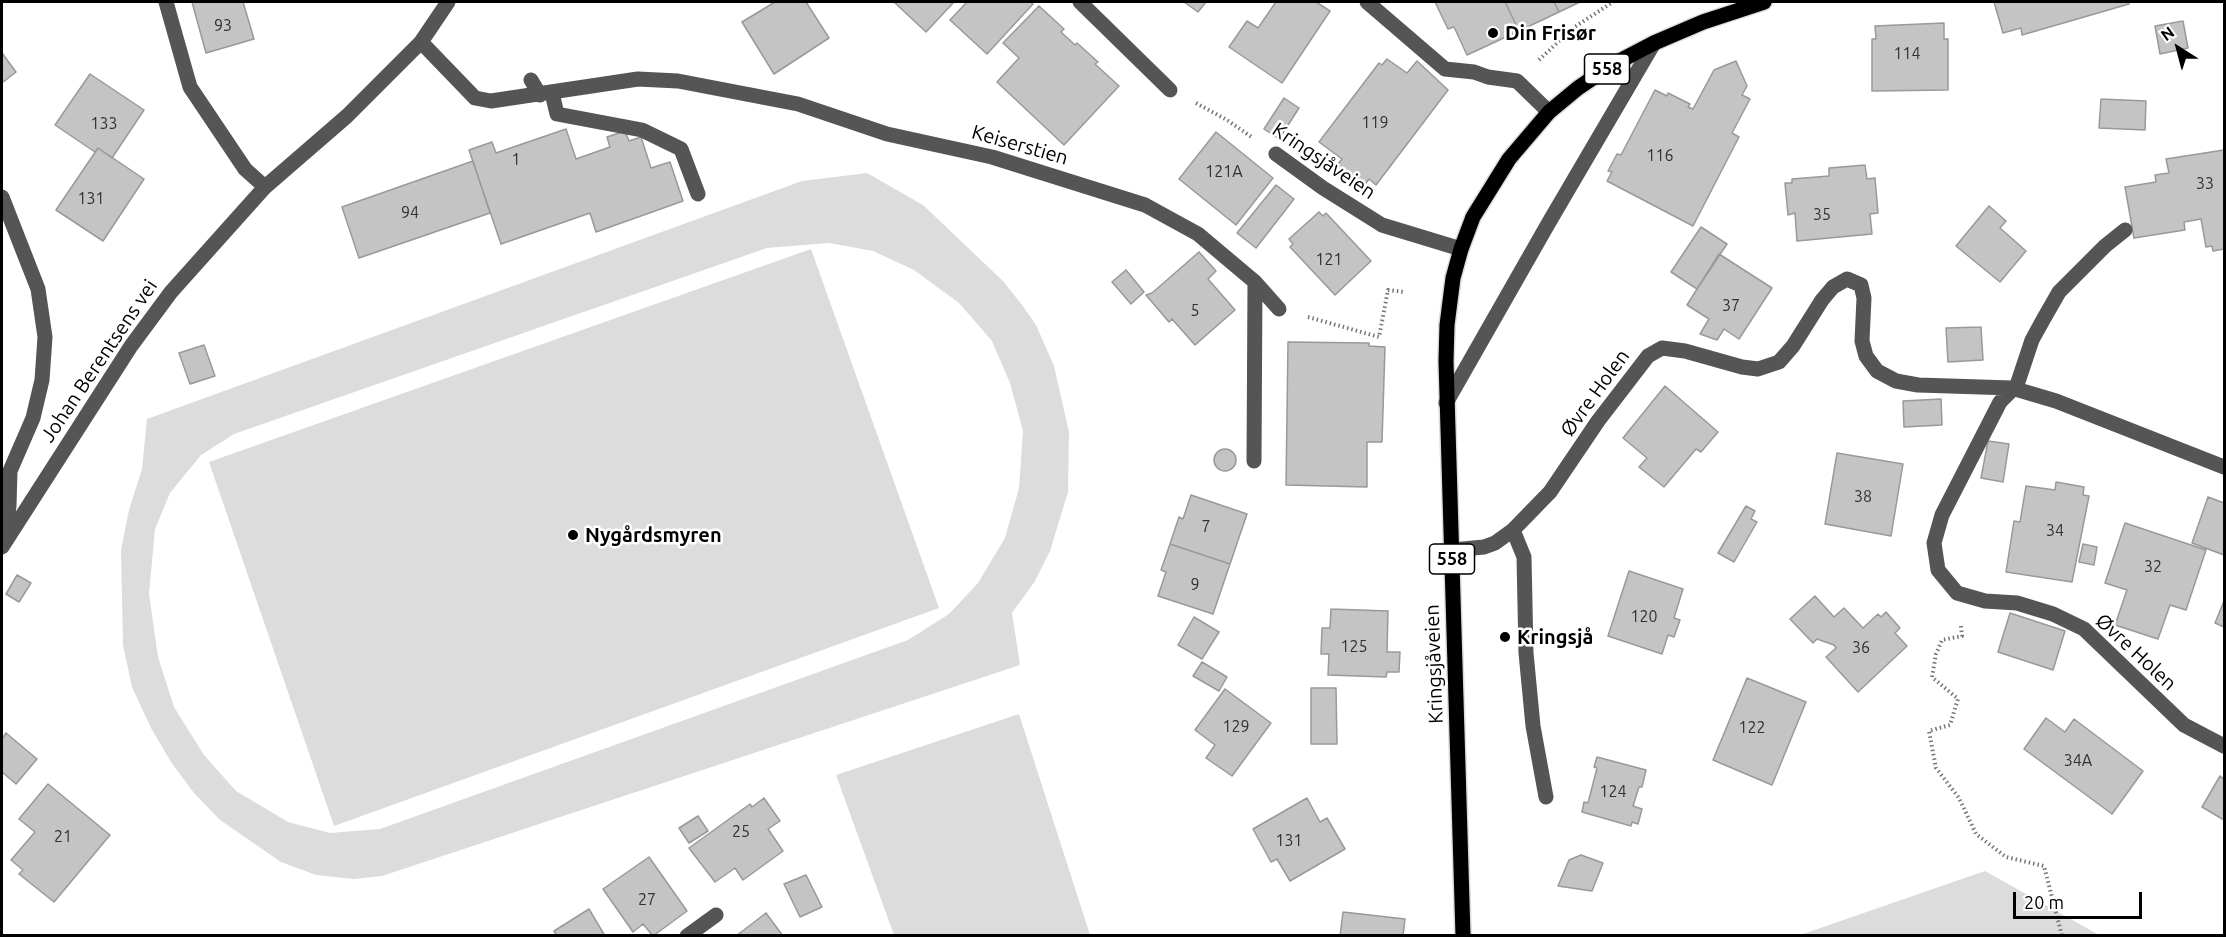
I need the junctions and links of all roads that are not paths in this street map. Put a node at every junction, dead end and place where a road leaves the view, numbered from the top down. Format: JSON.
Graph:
{"nodes":[{"id":1,"x":166,"y":2,"type":"edge"},
{"id":2,"x":448,"y":2,"type":"edge"},
{"id":3,"x":1080,"y":2,"type":"edge"},
{"id":4,"x":1367,"y":2,"type":"edge"},
{"id":5,"x":1764,"y":2,"type":"edge"},
{"id":6,"x":421,"y":42,"type":"junction"},
{"id":7,"x":1654,"y":44,"type":"junction"},
{"id":8,"x":531,"y":80,"type":"dead end"},
{"id":9,"x":1170,"y":90,"type":"road end"},
{"id":10,"x":546,"y":94,"type":"junction"},
{"id":11,"x":1550,"y":112,"type":"junction"},
{"id":12,"x":1276,"y":154,"type":"road end"},
{"id":13,"x":265,"y":187,"type":"junction"},
{"id":14,"x":698,"y":194,"type":"dead end"},
{"id":15,"x":2,"y":197,"type":"edge"},
{"id":16,"x":2125,"y":230,"type":"dead end"},
{"id":17,"x":1461,"y":249,"type":"junction"},
{"id":18,"x":1256,"y":282,"type":"junction"},
{"id":19,"x":1279,"y":309,"type":"road end"},
{"id":20,"x":2012,"y":388,"type":"junction"},
{"id":21,"x":1446,"y":403,"type":"junction"},
{"id":22,"x":1254,"y":461,"type":"dead end"},
{"id":23,"x":2224,"y":467,"type":"edge"},
{"id":24,"x":1513,"y":530,"type":"junction"},
{"id":25,"x":3,"y":544,"type":"edge"},
{"id":26,"x":1452,"y":550,"type":"junction"},
{"id":27,"x":2224,"y":746,"type":"edge"},
{"id":28,"x":1546,"y":797,"type":"dead end"},
{"id":29,"x":716,"y":915,"type":"dead end"},
{"id":30,"x":687,"y":936,"type":"edge"},
{"id":31,"x":1463,"y":936,"type":"edge"}],
"edges":[{"from":1,"to":13,"type":"street"},
{"from":2,"to":6,"type":"street","name":"Johan Berentsens vei"},
{"from":3,"to":9,"type":"street"},
{"from":4,"to":11,"type":"street"},
{"from":5,"to":7,"type":"main road","name":"Kringsjåveien","number":"558"},
{"from":6,"to":10,"type":"street","name":"Keiserstien"},
{"from":6,"to":13,"type":"street","name":"Johan Berentsens vei"},
{"from":7,"to":11,"type":"main road","name":"Kringsjåveien","number":"558"},
{"from":7,"to":21,"type":"street"},
{"from":8,"to":10,"type":"street"},
{"from":10,"to":14,"type":"street"},
{"from":10,"to":18,"type":"street","name":"Keiserstien"},
{"from":11,"to":17,"type":"main road","name":"Kringsjåveien","number":"558"},
{"from":12,"to":17,"type":"street","name":"Kringsjåveien"},
{"from":13,"to":25,"type":"street","name":"Johan Berentsens vei"},
{"from":15,"to":25,"type":"street","name":"Johan Berentsens vei"},
{"from":16,"to":20,"type":"street"},
{"from":17,"to":21,"type":"main road","name":"Kringsjåveien","number":"558"},
{"from":18,"to":19,"type":"street","name":"Keiserstien"},
{"from":18,"to":22,"type":"street"},
{"from":20,"to":23,"type":"street","name":"Øvre Holen"},
{"from":20,"to":24,"type":"street","name":"Øvre Holen"},
{"from":20,"to":27,"type":"street","name":"Øvre Holen"},
{"from":21,"to":26,"type":"main road","name":"Kringsjåveien","number":"558"},
{"from":24,"to":26,"type":"street","name":"Øvre Holen"},
{"from":24,"to":28,"type":"street"},
{"from":26,"to":31,"type":"main road","name":"Kringsjåveien","number":"558"},
{"from":29,"to":30,"type":"street"}]}
